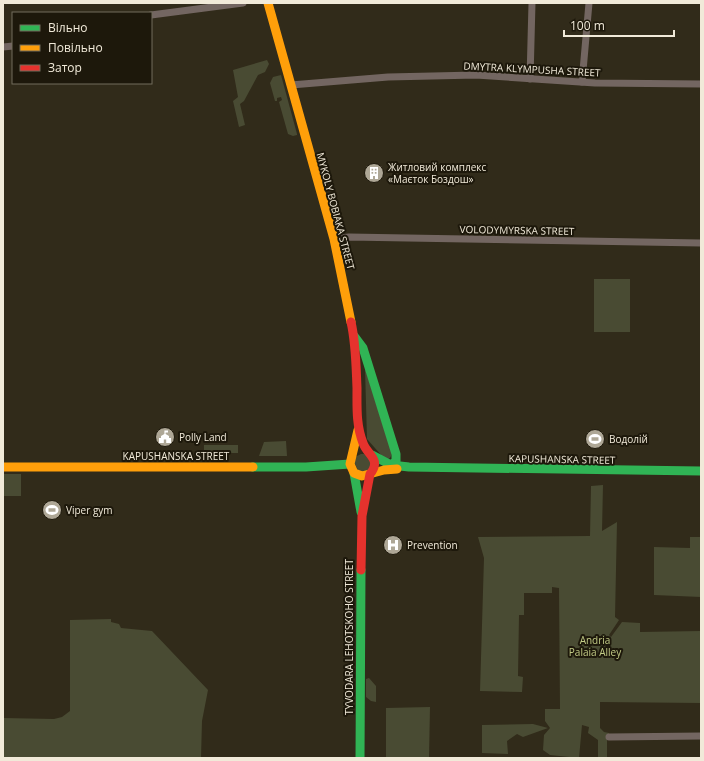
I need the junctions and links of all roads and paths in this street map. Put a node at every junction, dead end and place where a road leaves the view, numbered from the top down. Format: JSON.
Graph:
{"nodes":[{"id":1,"x":243,"y":3,"type":"edge"},
{"id":2,"x":268,"y":3,"type":"edge"},
{"id":3,"x":532,"y":3,"type":"edge"},
{"id":4,"x":589,"y":3,"type":"edge"},
{"id":5,"x":152,"y":15,"type":"edge"},
{"id":6,"x":530,"y":79,"type":"junction"},
{"id":7,"x":582,"y":82,"type":"junction"},
{"id":8,"x":701,"y":84,"type":"edge"},
{"id":9,"x":291,"y":85,"type":"junction"},
{"id":10,"x":334,"y":239,"type":"junction"},
{"id":11,"x":701,"y":243,"type":"edge"},
{"id":12,"x":354,"y":336,"type":"junction"},
{"id":13,"x":358,"y":430,"type":"junction"},
{"id":14,"x":371,"y":454,"type":"junction"},
{"id":15,"x":396,"y":454,"type":"junction"},
{"id":16,"x":350,"y":461,"type":"junction"},
{"id":17,"x":390,"y":466,"type":"junction"},
{"id":18,"x":3,"y":467,"type":"edge"},
{"id":19,"x":423,"y":468,"type":"junction"},
{"id":20,"x":701,"y":471,"type":"edge"},
{"id":21,"x":354,"y":473,"type":"junction"},
{"id":22,"x":370,"y":474,"type":"junction"},
{"id":23,"x":362,"y":516,"type":"junction"},
{"id":24,"x":701,"y":736,"type":"edge"},
{"id":25,"x":610,"y":737,"type":"dead end"},
{"id":26,"x":360,"y":758,"type":"edge"}],
"edges":[{"from":1,"to":5,"type":"street"},
{"from":2,"to":9,"type":"street","name":"MYKOLY BOBIAKA STREET"},
{"from":3,"to":6,"type":"street"},
{"from":4,"to":7,"type":"street"},
{"from":6,"to":7,"type":"street","name":"DMYTRA KLYMPUSHA STREET"},
{"from":6,"to":9,"type":"street","name":"DMYTRA KLYMPUSHA STREET"},
{"from":7,"to":8,"type":"street","name":"DMYTRA KLYMPUSHA STREET"},
{"from":9,"to":10,"type":"street","name":"MYKOLY BOBIAKA STREET"},
{"from":10,"to":11,"type":"street","name":"VOLODYMYRSKA STREET"},
{"from":10,"to":12,"type":"street","name":"MYKOLY BOBIAKA STREET"},
{"from":12,"to":13,"type":"street","name":"MYKOLY BOBIAKA STREET"},
{"from":12,"to":15,"type":"street"},
{"from":13,"to":14,"type":"street","name":"MYKOLY BOBIAKA STREET"},
{"from":13,"to":16,"type":"street","name":"MYKOLY BOBIAKA STREET"},
{"from":14,"to":16,"type":"street"},
{"from":14,"to":17,"type":"street","name":"KAPUSHANSKA STREET"},
{"from":14,"to":22,"type":"street"},
{"from":15,"to":17,"type":"street"},
{"from":15,"to":19,"type":"street"},
{"from":16,"to":18,"type":"street","name":"KAPUSHANSKA STREET"},
{"from":16,"to":21,"type":"street"},
{"from":17,"to":19,"type":"street","name":"KAPUSHANSKA STREET"},
{"from":19,"to":20,"type":"street","name":"KAPUSHANSKA STREET"},
{"from":19,"to":22,"type":"street","name":"KAPUSHANSKA STREET"},
{"from":21,"to":22,"type":"street"},
{"from":21,"to":23,"type":"street","name":"TYVODARA LEHOTSKOHO STREET"},
{"from":22,"to":23,"type":"street","name":"TYVODARA LEHOTSKOHO STREET"},
{"from":23,"to":26,"type":"street","name":"TYVODARA LEHOTSKOHO STREET"},
{"from":24,"to":25,"type":"street"}]}
